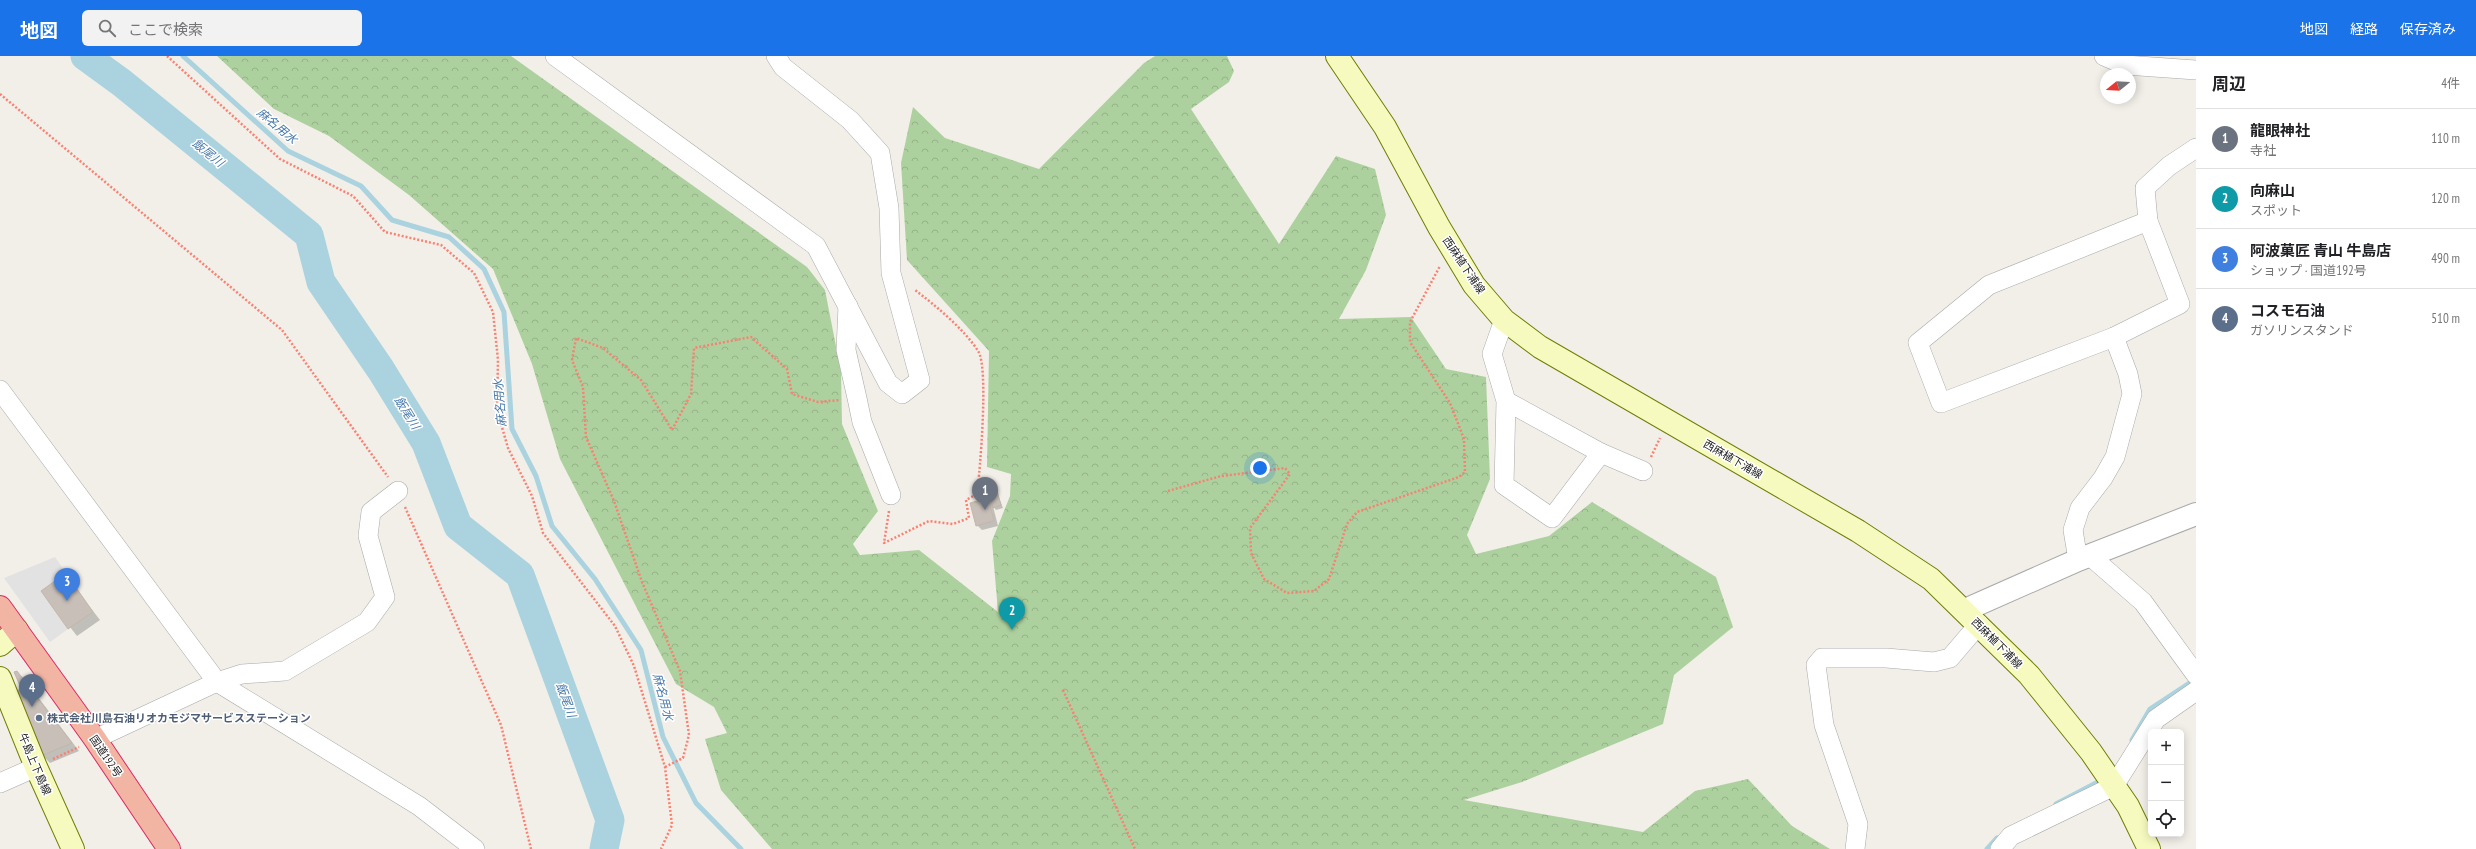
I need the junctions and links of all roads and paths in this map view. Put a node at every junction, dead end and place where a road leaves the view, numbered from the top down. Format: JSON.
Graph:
{"nodes":[{"id":1,"x":167,"y":56,"type":"edge"},
{"id":2,"x":555,"y":56,"type":"edge"},
{"id":3,"x":776,"y":56,"type":"edge"},
{"id":4,"x":1337,"y":56,"type":"edge"},
{"id":5,"x":2104,"y":56,"type":"edge"},
{"id":6,"x":2196,"y":70,"type":"edge"},
{"id":7,"x":0,"y":94,"type":"edge"},
{"id":8,"x":2196,"y":148,"type":"edge"},
{"id":9,"x":2148,"y":221,"type":"junction"},
{"id":10,"x":1451,"y":247,"type":"junction"},
{"id":11,"x":892,"y":273,"type":"junction"},
{"id":12,"x":848,"y":306,"type":"junction"},
{"id":13,"x":1504,"y":320,"type":"junction"},
{"id":14,"x":2114,"y":337,"type":"junction"},
{"id":15,"x":0,"y":390,"type":"edge"},
{"id":16,"x":857,"y":398,"type":"junction"},
{"id":17,"x":1506,"y":401,"type":"junction"},
{"id":18,"x":1660,"y":416,"type":"junction"},
{"id":19,"x":1601,"y":453,"type":"junction"},
{"id":20,"x":1643,"y":471,"type":"joint"},
{"id":21,"x":398,"y":491,"type":"junction"},
{"id":22,"x":1168,"y":491,"type":"dead end"},
{"id":23,"x":891,"y":495,"type":"joint"},
{"id":24,"x":2196,"y":514,"type":"edge"},
{"id":25,"x":2084,"y":558,"type":"junction"},
{"id":26,"x":0,"y":607,"type":"edge"},
{"id":27,"x":1972,"y":617,"type":"junction"},
{"id":28,"x":17,"y":630,"type":"junction"},
{"id":29,"x":0,"y":645,"type":"edge"},
{"id":30,"x":2196,"y":675,"type":"edge"},
{"id":31,"x":0,"y":678,"type":"edge"},
{"id":32,"x":217,"y":682,"type":"junction"},
{"id":33,"x":1063,"y":690,"type":"dead end"},
{"id":34,"x":2196,"y":691,"type":"edge"},
{"id":35,"x":95,"y":739,"type":"junction"},
{"id":36,"x":36,"y":767,"type":"junction"},
{"id":37,"x":665,"y":767,"type":"junction"},
{"id":38,"x":2108,"y":778,"type":"junction"},
{"id":39,"x":0,"y":783,"type":"edge"},
{"id":40,"x":73,"y":849,"type":"edge"},
{"id":41,"x":169,"y":849,"type":"edge"},
{"id":42,"x":475,"y":849,"type":"edge"},
{"id":43,"x":531,"y":849,"type":"edge"},
{"id":44,"x":661,"y":849,"type":"edge"},
{"id":45,"x":1135,"y":849,"type":"edge"},
{"id":46,"x":1855,"y":849,"type":"edge"},
{"id":47,"x":2000,"y":849,"type":"edge"},
{"id":48,"x":2149,"y":849,"type":"edge"}],
"edges":[{"from":1,"to":37,"type":"path"},
{"from":2,"to":12,"type":"street"},
{"from":3,"to":11,"type":"street"},
{"from":4,"to":10,"type":"main road","name":"西麻植下浦線"},
{"from":5,"to":6,"type":"street"},
{"from":7,"to":21,"type":"path"},
{"from":8,"to":9,"type":"street"},
{"from":9,"to":14,"type":"street"},
{"from":9,"to":14,"type":"street"},
{"from":10,"to":13,"type":"main road","name":"西麻植下浦線"},
{"from":10,"to":22,"type":"path"},
{"from":11,"to":12,"type":"street"},
{"from":11,"to":23,"type":"path"},
{"from":12,"to":16,"type":"street"},
{"from":13,"to":17,"type":"street"},
{"from":13,"to":18,"type":"main road","name":"西麻植下浦線"},
{"from":14,"to":25,"type":"street"},
{"from":15,"to":32,"type":"street"},
{"from":16,"to":23,"type":"street"},
{"from":16,"to":37,"type":"path"},
{"from":17,"to":19,"type":"street"},
{"from":17,"to":19,"type":"street"},
{"from":18,"to":20,"type":"path"},
{"from":18,"to":27,"type":"main road","name":"西麻植下浦線"},
{"from":19,"to":20,"type":"street"},
{"from":21,"to":32,"type":"street"},
{"from":21,"to":43,"type":"path"},
{"from":24,"to":25,"type":"street"},
{"from":25,"to":27,"type":"street"},
{"from":25,"to":30,"type":"street"},
{"from":26,"to":28,"type":"highway","name":"国道192号"},
{"from":27,"to":38,"type":"main road","name":"西麻植下浦線"},
{"from":27,"to":46,"type":"street"},
{"from":28,"to":29,"type":"main road"},
{"from":28,"to":35,"type":"highway","name":"国道192号"},
{"from":31,"to":36,"type":"main road","name":"牛島上下島線"},
{"from":32,"to":35,"type":"street"},
{"from":32,"to":42,"type":"street"},
{"from":33,"to":45,"type":"path"},
{"from":34,"to":38,"type":"street"},
{"from":35,"to":36,"type":"path"},
{"from":35,"to":41,"type":"highway","name":"国道192号"},
{"from":36,"to":39,"type":"street"},
{"from":36,"to":40,"type":"main road","name":"牛島上下島線"},
{"from":37,"to":44,"type":"path"},
{"from":38,"to":47,"type":"street"},
{"from":38,"to":48,"type":"main road","name":"西麻植下浦線"}]}
